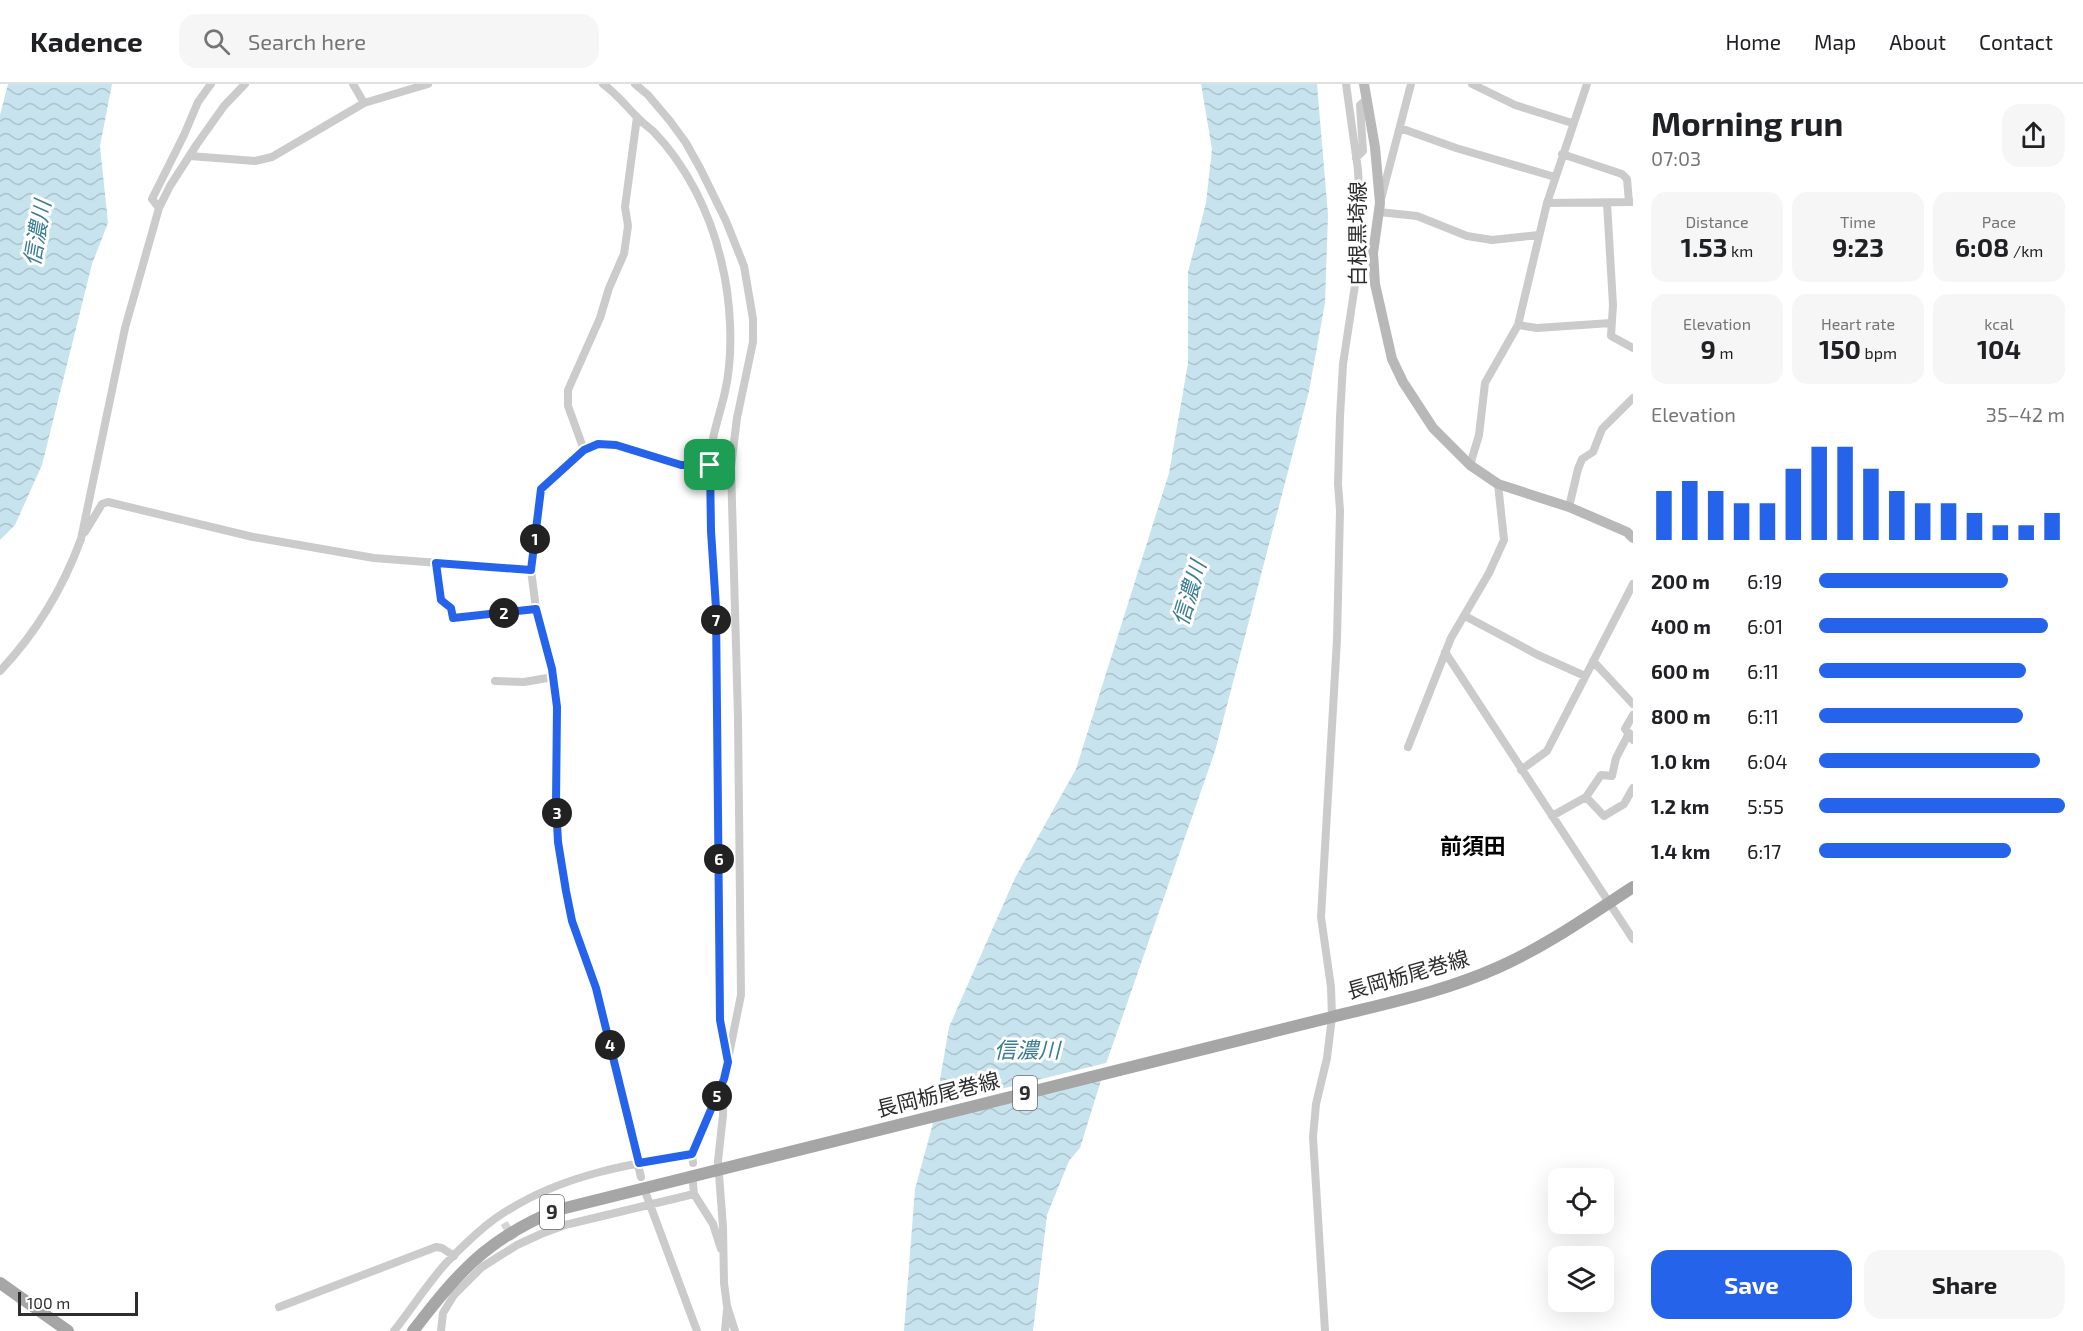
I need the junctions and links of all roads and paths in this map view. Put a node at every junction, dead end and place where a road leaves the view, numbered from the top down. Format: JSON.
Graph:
{"nodes":[{"id":1,"x":211,"y":84,"type":"edge"},
{"id":2,"x":245,"y":84,"type":"edge"},
{"id":3,"x":353,"y":84,"type":"edge"},
{"id":4,"x":428,"y":84,"type":"edge"},
{"id":5,"x":603,"y":84,"type":"edge"},
{"id":6,"x":635,"y":84,"type":"edge"},
{"id":7,"x":1346,"y":84,"type":"edge"},
{"id":8,"x":1364,"y":84,"type":"edge"},
{"id":9,"x":1411,"y":84,"type":"edge"},
{"id":10,"x":1472,"y":84,"type":"edge"},
{"id":11,"x":1587,"y":84,"type":"edge"},
{"id":12,"x":408,"y":87,"type":"edge"},
{"id":13,"x":1367,"y":99,"type":"junction"},
{"id":14,"x":364,"y":104,"type":"junction"},
{"id":15,"x":637,"y":117,"type":"junction"},
{"id":16,"x":1572,"y":123,"type":"junction"},
{"id":17,"x":1400,"y":128,"type":"junction"},
{"id":18,"x":1562,"y":154,"type":"junction"},
{"id":19,"x":190,"y":156,"type":"junction"},
{"id":20,"x":1356,"y":158,"type":"junction"},
{"id":21,"x":1555,"y":177,"type":"junction"},
{"id":22,"x":1631,"y":202,"type":"edge"},
{"id":23,"x":1547,"y":203,"type":"junction"},
{"id":24,"x":1607,"y":203,"type":"junction"},
{"id":25,"x":159,"y":208,"type":"junction"},
{"id":26,"x":1380,"y":208,"type":"junction"},
{"id":27,"x":1539,"y":235,"type":"junction"},
{"id":28,"x":1611,"y":323,"type":"junction"},
{"id":29,"x":1518,"y":325,"type":"junction"},
{"id":30,"x":1633,"y":348,"type":"edge"},
{"id":31,"x":1633,"y":398,"type":"edge"},
{"id":32,"x":584,"y":450,"type":"junction"},
{"id":33,"x":710,"y":465,"type":"junction"},
{"id":34,"x":1470,"y":465,"type":"junction"},
{"id":35,"x":1498,"y":484,"type":"junction"},
{"id":36,"x":1569,"y":507,"type":"junction"},
{"id":37,"x":1633,"y":538,"type":"edge"},
{"id":38,"x":81,"y":539,"type":"junction"},
{"id":39,"x":436,"y":563,"type":"junction"},
{"id":40,"x":531,"y":570,"type":"junction"},
{"id":41,"x":1633,"y":584,"type":"edge"},
{"id":42,"x":536,"y":609,"type":"junction"},
{"id":43,"x":1465,"y":616,"type":"junction"},
{"id":44,"x":1445,"y":652,"type":"junction"},
{"id":45,"x":1593,"y":661,"type":"junction"},
{"id":46,"x":0,"y":671,"type":"edge"},
{"id":47,"x":1585,"y":676,"type":"junction"},
{"id":48,"x":553,"y":677,"type":"junction"},
{"id":49,"x":495,"y":681,"type":"dead end"},
{"id":50,"x":1633,"y":704,"type":"edge"},
{"id":51,"x":1633,"y":715,"type":"edge"},
{"id":52,"x":1631,"y":737,"type":"edge"},
{"id":53,"x":1408,"y":747,"type":"dead end"},
{"id":54,"x":1521,"y":770,"type":"junction"},
{"id":55,"x":1633,"y":788,"type":"edge"},
{"id":56,"x":1586,"y":797,"type":"junction"},
{"id":57,"x":1552,"y":816,"type":"junction"},
{"id":58,"x":1633,"y":887,"type":"edge"},
{"id":59,"x":1609,"y":903,"type":"junction"},
{"id":60,"x":1633,"y":939,"type":"edge"},
{"id":61,"x":1332,"y":1017,"type":"junction"},
{"id":62,"x":728,"y":1062,"type":"junction"},
{"id":63,"x":724,"y":1079,"type":"junction"},
{"id":64,"x":692,"y":1154,"type":"junction"},
{"id":65,"x":639,"y":1163,"type":"junction"},
{"id":66,"x":693,"y":1163,"type":"dead end"},
{"id":67,"x":725,"y":1168,"type":"junction"},
{"id":68,"x":641,"y":1177,"type":"dead end"},
{"id":69,"x":693,"y":1183,"type":"dead end"},
{"id":70,"x":646,"y":1194,"type":"dead end"},
{"id":71,"x":694,"y":1194,"type":"junction"},
{"id":72,"x":649,"y":1205,"type":"junction"},
{"id":73,"x":454,"y":1256,"type":"junction"},
{"id":74,"x":724,"y":1260,"type":"junction"},
{"id":75,"x":0,"y":1283,"type":"edge"},
{"id":76,"x":421,"y":1296,"type":"junction"},
{"id":77,"x":279,"y":1306,"type":"dead end"},
{"id":78,"x":727,"y":1306,"type":"junction"},
{"id":79,"x":438,"y":1310,"type":"junction"},
{"id":80,"x":62,"y":1329,"type":"edge"},
{"id":81,"x":394,"y":1331,"type":"edge"},
{"id":82,"x":413,"y":1331,"type":"edge"},
{"id":83,"x":441,"y":1331,"type":"edge"},
{"id":84,"x":697,"y":1331,"type":"edge"},
{"id":85,"x":725,"y":1331,"type":"edge"},
{"id":86,"x":735,"y":1331,"type":"edge"},
{"id":87,"x":1325,"y":1331,"type":"edge"}],
"edges":[{"from":1,"to":25,"type":"street"},
{"from":2,"to":19,"type":"street"},
{"from":3,"to":14,"type":"street"},
{"from":4,"to":12,"type":"street"},
{"from":5,"to":15,"type":"street"},
{"from":6,"to":62,"type":"street"},
{"from":7,"to":20,"type":"street"},
{"from":8,"to":13,"type":"main road","name":"白根黒埼線"},
{"from":9,"to":17,"type":"street"},
{"from":10,"to":16,"type":"street"},
{"from":11,"to":16,"type":"street"},
{"from":12,"to":14,"type":"street"},
{"from":13,"to":20,"type":"street"},
{"from":13,"to":26,"type":"main road","name":"白根黒埼線"},
{"from":14,"to":19,"type":"street"},
{"from":15,"to":32,"type":"street"},
{"from":15,"to":33,"type":"street"},
{"from":16,"to":18,"type":"street"},
{"from":17,"to":21,"type":"street"},
{"from":17,"to":26,"type":"street"},
{"from":18,"to":21,"type":"street"},
{"from":18,"to":22,"type":"street"},
{"from":19,"to":25,"type":"street"},
{"from":20,"to":61,"type":"street"},
{"from":21,"to":23,"type":"street"},
{"from":22,"to":24,"type":"street"},
{"from":23,"to":24,"type":"street"},
{"from":23,"to":27,"type":"street"},
{"from":24,"to":28,"type":"street"},
{"from":25,"to":38,"type":"street"},
{"from":26,"to":27,"type":"street"},
{"from":26,"to":34,"type":"main road","name":"白根黒埼線"},
{"from":27,"to":29,"type":"street"},
{"from":28,"to":29,"type":"street"},
{"from":28,"to":30,"type":"street"},
{"from":29,"to":34,"type":"street"},
{"from":31,"to":36,"type":"street"},
{"from":32,"to":33,"type":"street"},
{"from":32,"to":40,"type":"street"},
{"from":33,"to":62,"type":"street"},
{"from":34,"to":35,"type":"main road","name":"白根黒埼線"},
{"from":35,"to":36,"type":"main road","name":"白根黒埼線"},
{"from":35,"to":43,"type":"street"},
{"from":36,"to":37,"type":"main road","name":"白根黒埼線"},
{"from":38,"to":39,"type":"street"},
{"from":38,"to":46,"type":"street"},
{"from":39,"to":40,"type":"street"},
{"from":39,"to":42,"type":"street"},
{"from":40,"to":42,"type":"street"},
{"from":41,"to":45,"type":"street"},
{"from":42,"to":48,"type":"street"},
{"from":43,"to":44,"type":"street"},
{"from":43,"to":47,"type":"street"},
{"from":44,"to":53,"type":"street"},
{"from":44,"to":54,"type":"street"},
{"from":45,"to":47,"type":"street"},
{"from":45,"to":50,"type":"street"},
{"from":47,"to":54,"type":"street"},
{"from":48,"to":49,"type":"street"},
{"from":48,"to":65,"type":"street"},
{"from":51,"to":52,"type":"street"},
{"from":52,"to":56,"type":"street"},
{"from":54,"to":57,"type":"street"},
{"from":55,"to":56,"type":"street"},
{"from":56,"to":57,"type":"street"},
{"from":57,"to":59,"type":"street"},
{"from":58,"to":59,"type":"main road","name":"長岡栃尾巻線","number":"9"},
{"from":59,"to":60,"type":"street"},
{"from":59,"to":61,"type":"main road","name":"長岡栃尾巻線","number":"9"},
{"from":61,"to":67,"type":"main road","name":"長岡栃尾巻線","number":"9"},
{"from":61,"to":87,"type":"street"},
{"from":62,"to":63,"type":"street"},
{"from":63,"to":64,"type":"street"},
{"from":63,"to":67,"type":"street"},
{"from":64,"to":65,"type":"street"},
{"from":64,"to":66,"type":"street"},
{"from":65,"to":68,"type":"street"},
{"from":65,"to":73,"type":"street"},
{"from":67,"to":74,"type":"street"},
{"from":67,"to":79,"type":"main road","name":"長岡栃尾巻線","number":"9"},
{"from":69,"to":71,"type":"street"},
{"from":70,"to":72,"type":"street"},
{"from":71,"to":72,"type":"street"},
{"from":71,"to":74,"type":"street"},
{"from":72,"to":79,"type":"street"},
{"from":72,"to":84,"type":"street"},
{"from":73,"to":76,"type":"street"},
{"from":73,"to":77,"type":"street"},
{"from":74,"to":78,"type":"street"},
{"from":75,"to":80,"type":"main road"},
{"from":76,"to":79,"type":"street"},
{"from":76,"to":81,"type":"street"},
{"from":78,"to":85,"type":"street"},
{"from":78,"to":86,"type":"street"},
{"from":79,"to":82,"type":"main road","name":"長岡栃尾巻線","number":"9"},
{"from":79,"to":83,"type":"street"}]}
